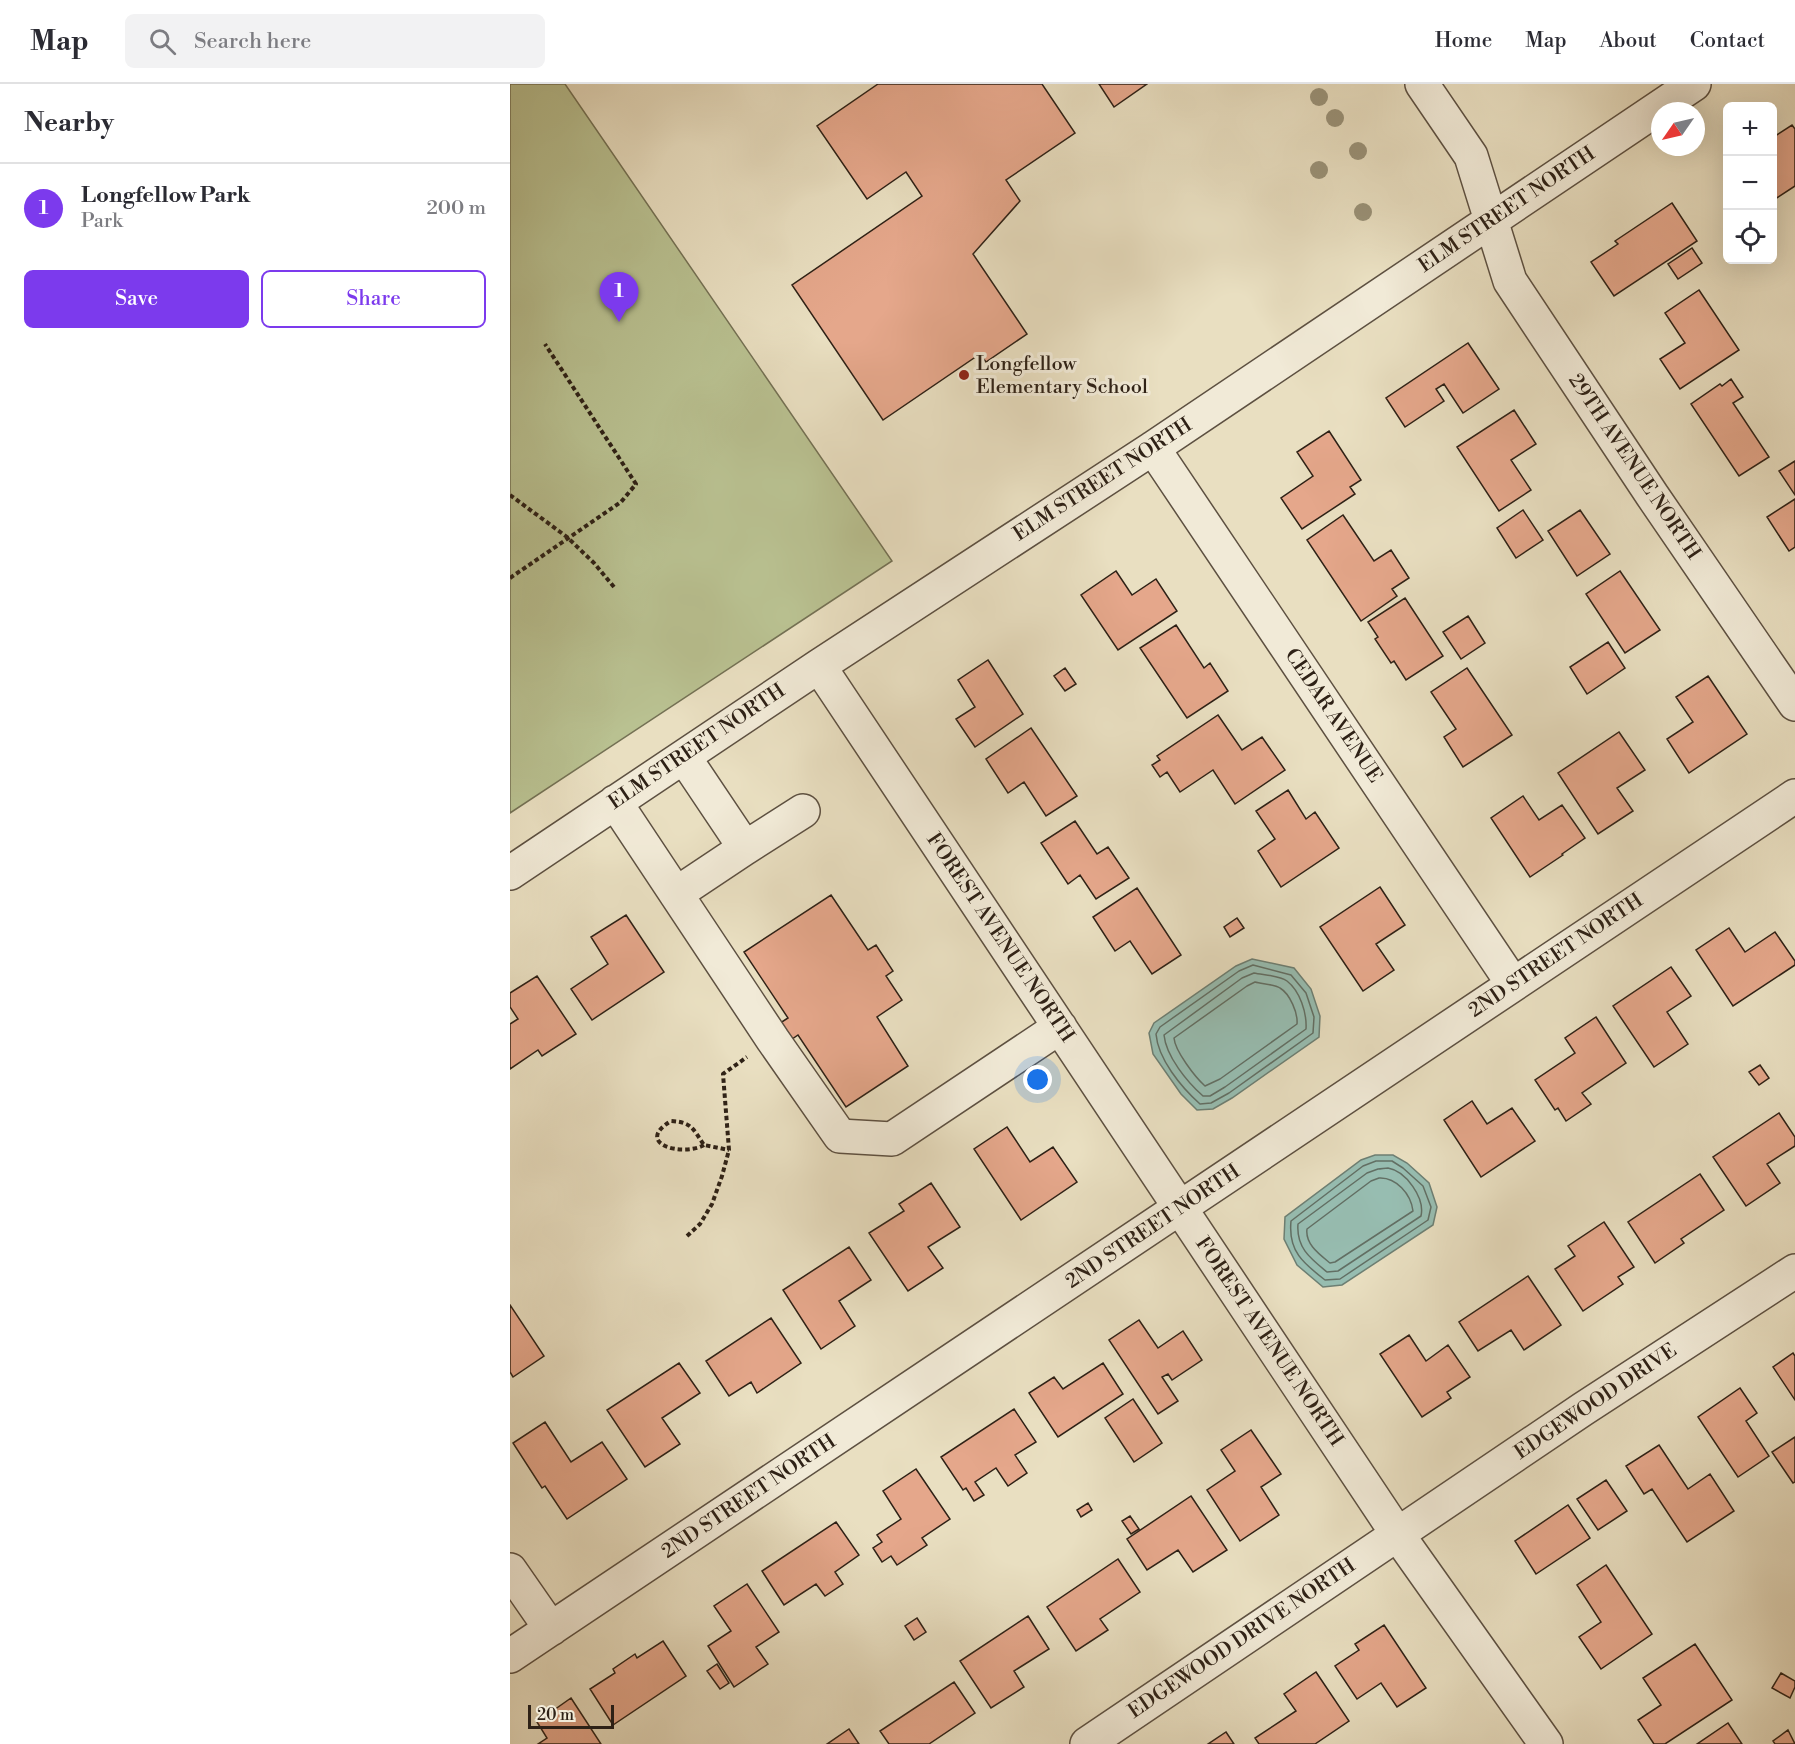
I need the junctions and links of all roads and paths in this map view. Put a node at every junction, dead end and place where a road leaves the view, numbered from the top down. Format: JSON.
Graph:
{"nodes":[{"id":1,"x":1422,"y":84,"type":"edge"},
{"id":2,"x":1694,"y":84,"type":"edge"},
{"id":3,"x":1491,"y":220,"type":"junction"},
{"id":4,"x":545,"y":344,"type":"dead end"},
{"id":5,"x":1153,"y":448,"type":"junction"},
{"id":6,"x":510,"y":495,"type":"edge"},
{"id":7,"x":567,"y":537,"type":"junction"},
{"id":8,"x":510,"y":578,"type":"edge"},
{"id":9,"x":614,"y":587,"type":"dead end"},
{"id":10,"x":819,"y":666,"type":"junction"},
{"id":11,"x":1795,"y":704,"type":"edge"},
{"id":12,"x":684,"y":757,"type":"junction"},
{"id":13,"x":1795,"y":796,"type":"edge"},
{"id":14,"x":615,"y":802,"type":"junction"},
{"id":15,"x":803,"y":811,"type":"dead end"},
{"id":16,"x":745,"y":848,"type":"junction"},
{"id":17,"x":510,"y":873,"type":"edge"},
{"id":18,"x":676,"y":894,"type":"junction"},
{"id":19,"x":1513,"y":984,"type":"junction"},
{"id":20,"x":1060,"y":1027,"type":"junction"},
{"id":21,"x":773,"y":1040,"type":"junction"},
{"id":22,"x":705,"y":1145,"type":"junction"},
{"id":23,"x":729,"y":1150,"type":"junction"},
{"id":24,"x":1181,"y":1209,"type":"junction"},
{"id":25,"x":687,"y":1236,"type":"dead end"},
{"id":26,"x":1795,"y":1271,"type":"edge"},
{"id":27,"x":1398,"y":1534,"type":"junction"},
{"id":28,"x":510,"y":1570,"type":"edge"},
{"id":29,"x":551,"y":1629,"type":"junction"},
{"id":30,"x":510,"y":1656,"type":"edge"},
{"id":31,"x":1087,"y":1744,"type":"edge"},
{"id":32,"x":1546,"y":1744,"type":"edge"}],
"edges":[{"from":1,"to":3,"type":"street","name":"29TH AVENUE NORTH"},
{"from":2,"to":3,"type":"street","name":"ELM STREET NORTH"},
{"from":3,"to":5,"type":"street","name":"ELM STREET NORTH"},
{"from":3,"to":11,"type":"street","name":"29TH AVENUE NORTH"},
{"from":4,"to":7,"type":"path"},
{"from":5,"to":10,"type":"street","name":"ELM STREET NORTH"},
{"from":5,"to":19,"type":"street","name":"CEDAR AVENUE"},
{"from":6,"to":7,"type":"path"},
{"from":7,"to":8,"type":"path"},
{"from":7,"to":9,"type":"path"},
{"from":10,"to":12,"type":"street","name":"ELM STREET NORTH"},
{"from":10,"to":20,"type":"street","name":"FOREST AVENUE NORTH"},
{"from":12,"to":14,"type":"street","name":"ELM STREET NORTH"},
{"from":12,"to":16,"type":"street"},
{"from":13,"to":19,"type":"street","name":"2ND STREET NORTH"},
{"from":14,"to":17,"type":"street","name":"ELM STREET NORTH"},
{"from":14,"to":18,"type":"street"},
{"from":15,"to":16,"type":"street"},
{"from":16,"to":18,"type":"street"},
{"from":18,"to":21,"type":"street"},
{"from":19,"to":24,"type":"street","name":"2ND STREET NORTH"},
{"from":20,"to":21,"type":"street"},
{"from":20,"to":24,"type":"street","name":"FOREST AVENUE NORTH"},
{"from":21,"to":23,"type":"path"},
{"from":22,"to":22,"type":"path"},
{"from":22,"to":23,"type":"path"},
{"from":23,"to":25,"type":"path"},
{"from":24,"to":27,"type":"street","name":"FOREST AVENUE NORTH"},
{"from":24,"to":29,"type":"street","name":"2ND STREET NORTH"},
{"from":26,"to":27,"type":"street","name":"EDGEWOOD DRIVE"},
{"from":27,"to":31,"type":"street","name":"EDGEWOOD DRIVE NORTH"},
{"from":27,"to":32,"type":"street","name":"FOREST AVENUE NORTH"},
{"from":28,"to":29,"type":"street"},
{"from":29,"to":30,"type":"street","name":"2ND STREET NORTH"}]}
